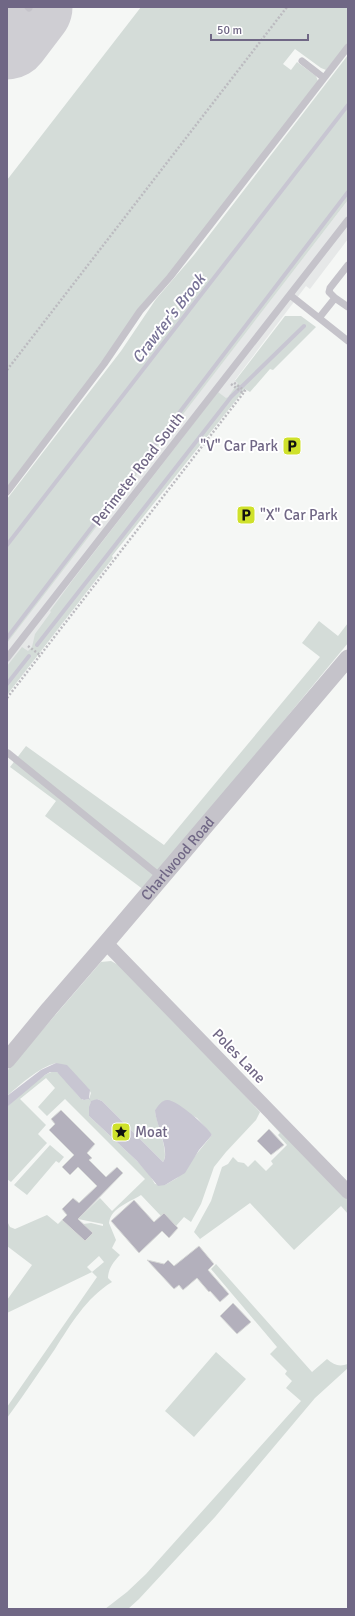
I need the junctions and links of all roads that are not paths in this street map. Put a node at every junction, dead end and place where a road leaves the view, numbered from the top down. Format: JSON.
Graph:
{"nodes":[{"id":1,"x":348,"y":46,"type":"edge"},
{"id":2,"x":302,"y":61,"type":"dead end"},
{"id":3,"x":324,"y":78,"type":"junction"},
{"id":4,"x":348,"y":220,"type":"edge"},
{"id":5,"x":348,"y":265,"type":"edge"},
{"id":6,"x":290,"y":295,"type":"junction"},
{"id":7,"x":335,"y":298,"type":"junction"},
{"id":8,"x":348,"y":307,"type":"edge"},
{"id":9,"x":319,"y":318,"type":"junction"},
{"id":10,"x":348,"y":341,"type":"edge"},
{"id":11,"x":7,"y":492,"type":"edge"},
{"id":12,"x":7,"y":658,"type":"edge"},
{"id":13,"x":348,"y":658,"type":"edge"},
{"id":14,"x":8,"y":753,"type":"edge"},
{"id":15,"x":162,"y":878,"type":"junction"},
{"id":16,"x":106,"y":944,"type":"junction"},
{"id":17,"x":7,"y":1060,"type":"edge"},
{"id":18,"x":348,"y":1192,"type":"edge"}],
"edges":[{"from":1,"to":3,"type":"lane"},
{"from":2,"to":3,"type":"lane"},
{"from":3,"to":11,"type":"lane"},
{"from":4,"to":6,"type":"lane","name":"Perimeter Road South"},
{"from":5,"to":7,"type":"lane"},
{"from":6,"to":9,"type":"lane"},
{"from":6,"to":12,"type":"lane","name":"Perimeter Road South"},
{"from":7,"to":8,"type":"lane"},
{"from":7,"to":9,"type":"lane"},
{"from":9,"to":10,"type":"lane"},
{"from":13,"to":15,"type":"street","name":"Charlwood Road"},
{"from":14,"to":15,"type":"lane"},
{"from":15,"to":16,"type":"street","name":"Charlwood Road"},
{"from":16,"to":17,"type":"street","name":"Charlwood Road"},
{"from":16,"to":18,"type":"street","name":"Poles Lane"}]}
